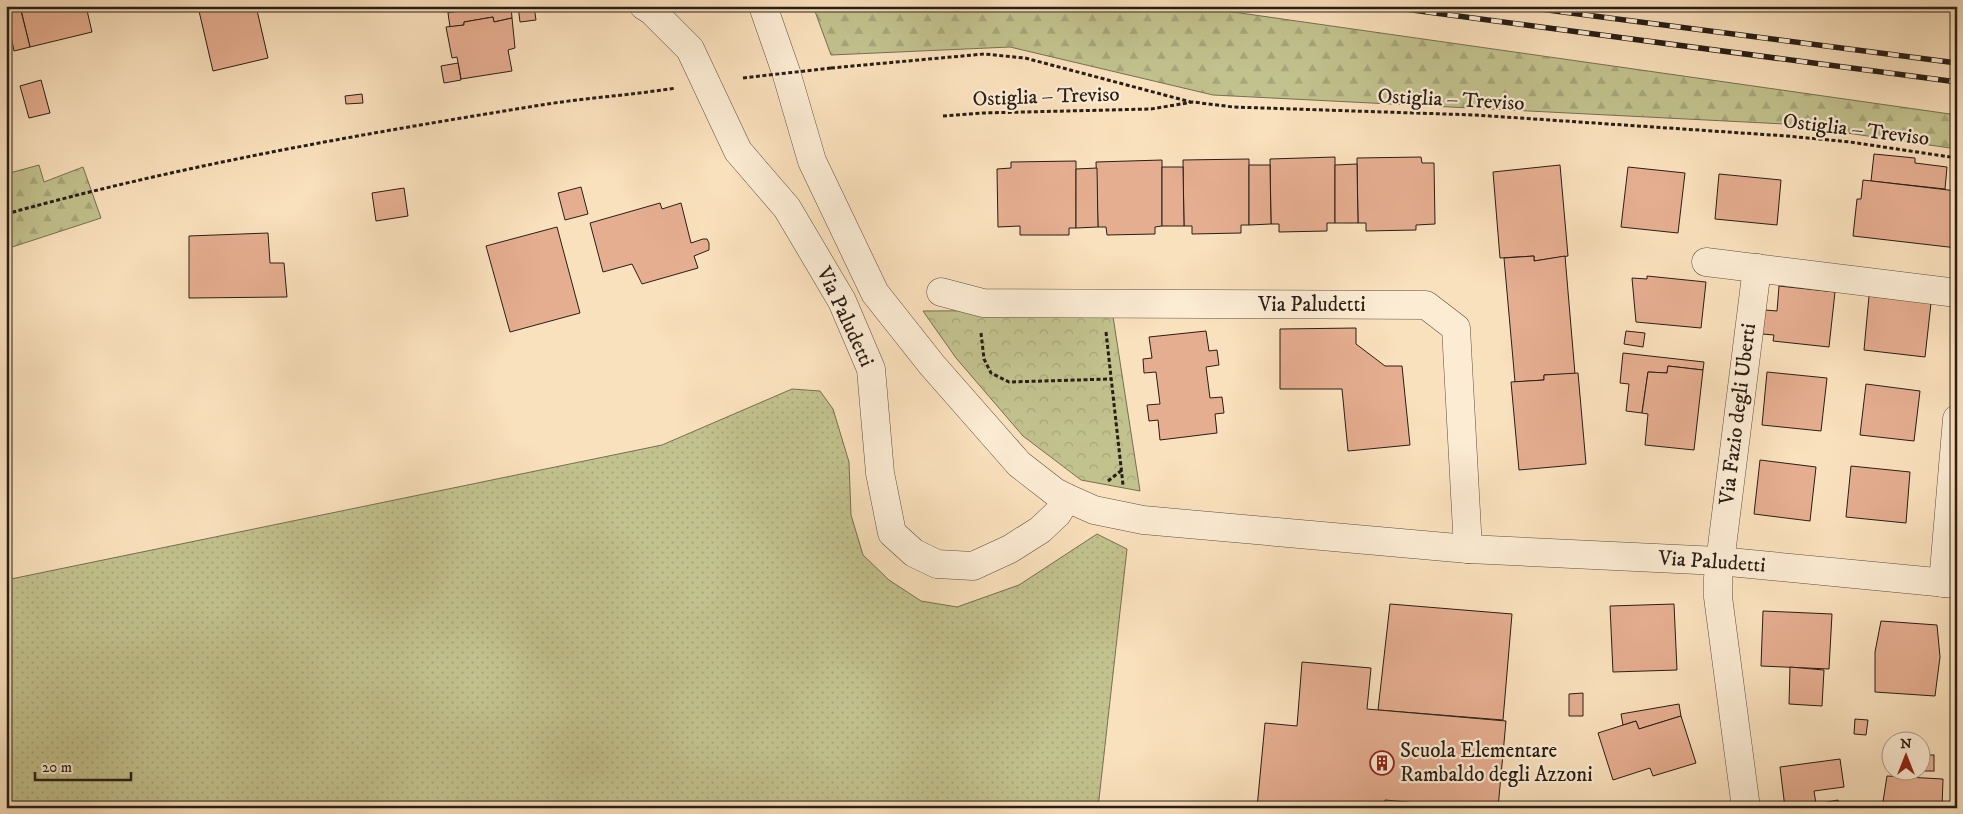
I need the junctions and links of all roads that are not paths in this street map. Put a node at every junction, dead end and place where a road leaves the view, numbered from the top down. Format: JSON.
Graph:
{"nodes":[{"id":1,"x":644,"y":6,"type":"edge"},
{"id":2,"x":763,"y":6,"type":"edge"},
{"id":3,"x":1706,"y":262,"type":"dead end"},
{"id":4,"x":1757,"y":268,"type":"junction"},
{"id":5,"x":941,"y":292,"type":"dead end"},
{"id":6,"x":1957,"y":293,"type":"edge"},
{"id":7,"x":1957,"y":419,"type":"edge"},
{"id":8,"x":1067,"y":498,"type":"junction"},
{"id":9,"x":1468,"y":549,"type":"junction"},
{"id":10,"x":1719,"y":561,"type":"junction"},
{"id":11,"x":1950,"y":584,"type":"edge"},
{"id":12,"x":1746,"y":808,"type":"edge"}],
"edges":[{"from":1,"to":8,"type":"street","name":"Via Paludetti"},
{"from":2,"to":8,"type":"street","name":"Via Paludetti"},
{"from":3,"to":4,"type":"street"},
{"from":4,"to":6,"type":"street"},
{"from":4,"to":10,"type":"street","name":"Via Fazio degli Uberti"},
{"from":5,"to":9,"type":"street","name":"Via Paludetti"},
{"from":7,"to":11,"type":"street"},
{"from":8,"to":9,"type":"street","name":"Via Paludetti"},
{"from":9,"to":10,"type":"street","name":"Via Paludetti"},
{"from":10,"to":11,"type":"street","name":"Via Paludetti"},
{"from":10,"to":12,"type":"street","name":"Via Fazio degli Uberti"}]}
